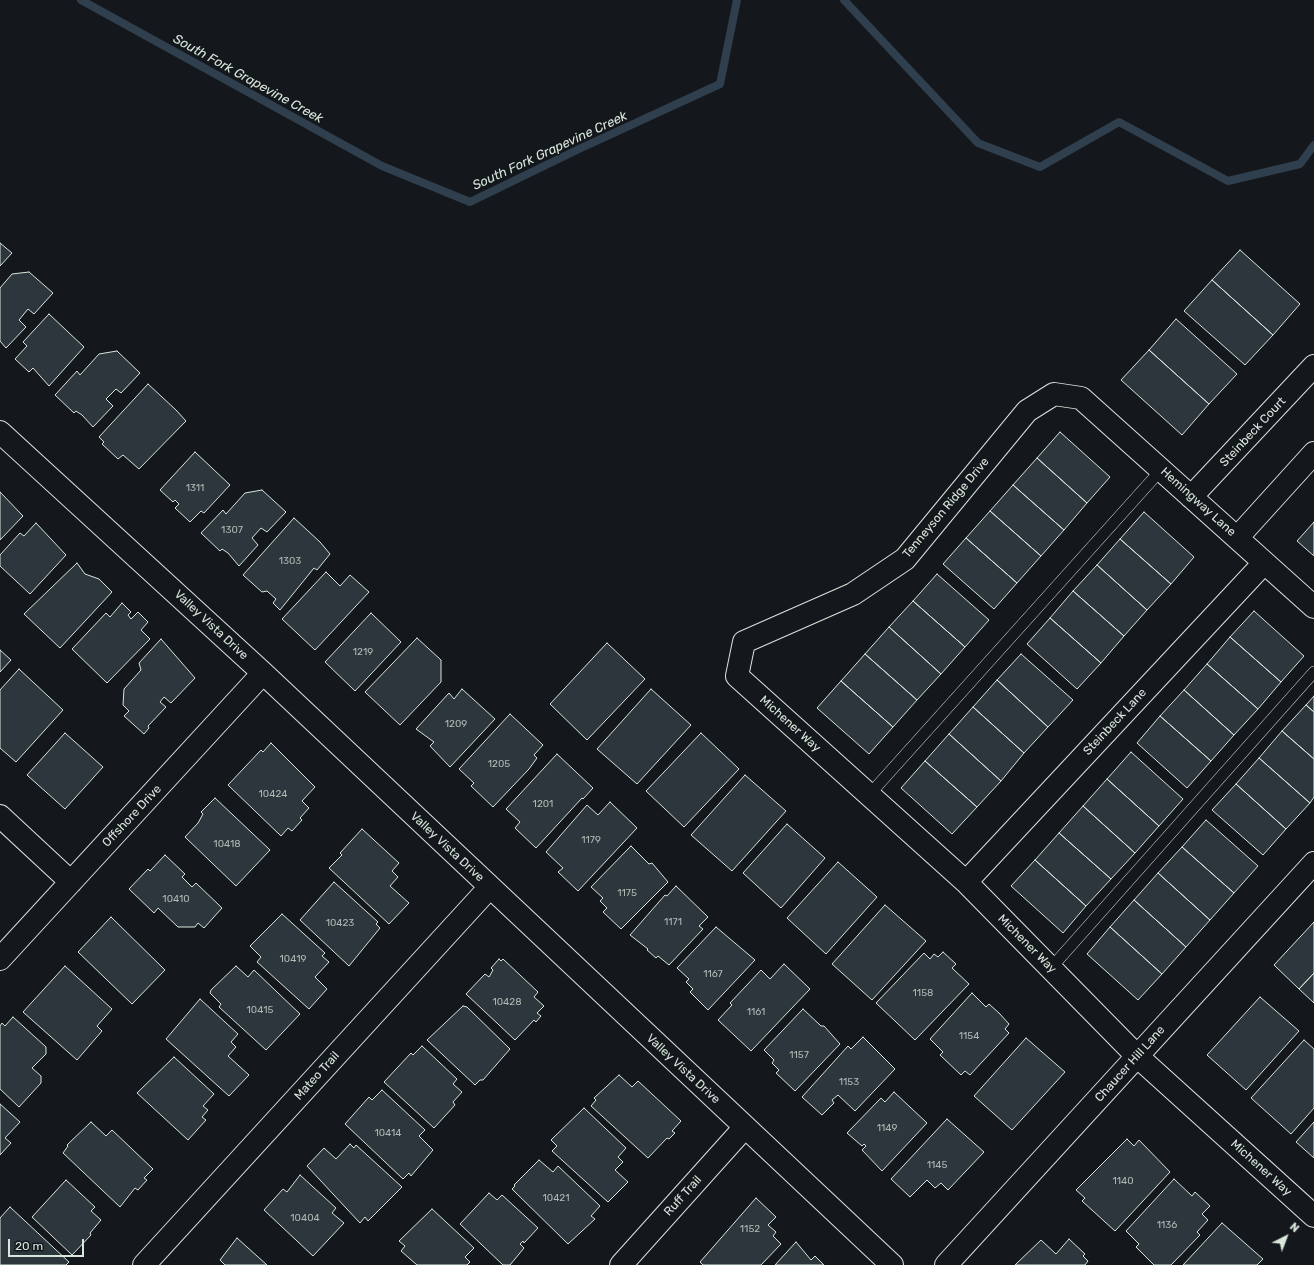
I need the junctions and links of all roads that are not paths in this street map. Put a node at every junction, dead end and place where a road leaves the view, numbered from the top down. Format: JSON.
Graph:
{"nodes":[{"id":1,"x":1314,"y":366,"type":"edge"},
{"id":2,"x":1081,"y":398,"type":"joint"},
{"id":3,"x":0,"y":432,"type":"edge"},
{"id":4,"x":1314,"y":453,"type":"edge"},
{"id":5,"x":1161,"y":470,"type":"junction"},
{"id":6,"x":1192,"y":497,"type":"junction"},
{"id":7,"x":1237,"y":538,"type":"junction"},
{"id":8,"x":1264,"y":562,"type":"junction"},
{"id":9,"x":1314,"y":607,"type":"edge"},
{"id":10,"x":1314,"y":672,"type":"edge"},
{"id":11,"x":263,"y":673,"type":"junction"},
{"id":12,"x":737,"y":676,"type":"joint"},
{"id":13,"x":869,"y":795,"type":"junction"},
{"id":14,"x":0,"y":816,"type":"edge"},
{"id":15,"x":1314,"y":863,"type":"edge"},
{"id":16,"x":71,"y":882,"type":"junction"},
{"id":17,"x":966,"y":882,"type":"junction"},
{"id":18,"x":490,"y":887,"type":"junction"},
{"id":19,"x":0,"y":959,"type":"edge"},
{"id":20,"x":1051,"y":968,"type":"junction"},
{"id":21,"x":1137,"y":1056,"type":"junction"},
{"id":22,"x":745,"y":1127,"type":"junction"},
{"id":23,"x":1314,"y":1216,"type":"edge"},
{"id":24,"x":144,"y":1265,"type":"edge"},
{"id":25,"x":621,"y":1265,"type":"edge"},
{"id":26,"x":892,"y":1265,"type":"edge"},
{"id":27,"x":946,"y":1265,"type":"edge"}],
"edges":[{"from":1,"to":6,"type":"street","name":"Steinbeck Court"},
{"from":2,"to":5,"type":"street","name":"Hemingway Lane"},
{"from":2,"to":12,"type":"street","name":"Tenneyson Ridge Drive"},
{"from":3,"to":11,"type":"street","name":"Valley Vista Drive"},
{"from":4,"to":7,"type":"street"},
{"from":5,"to":6,"type":"street","name":"Hemingway Lane"},
{"from":5,"to":13,"type":"lane"},
{"from":6,"to":7,"type":"street","name":"Hemingway Lane"},
{"from":7,"to":8,"type":"street","name":"Hemingway Lane"},
{"from":8,"to":9,"type":"street","name":"Hemingway Lane"},
{"from":8,"to":17,"type":"street","name":"Steinbeck Lane"},
{"from":10,"to":20,"type":"lane"},
{"from":11,"to":16,"type":"street","name":"Offshore Drive"},
{"from":11,"to":18,"type":"street","name":"Valley Vista Drive"},
{"from":12,"to":13,"type":"street","name":"Michener Way"},
{"from":13,"to":17,"type":"street","name":"Michener Way"},
{"from":14,"to":16,"type":"street"},
{"from":15,"to":21,"type":"street","name":"Chaucer Hill Lane"},
{"from":16,"to":19,"type":"street","name":"Offshore Drive"},
{"from":17,"to":20,"type":"street","name":"Michener Way"},
{"from":18,"to":22,"type":"street","name":"Valley Vista Drive"},
{"from":18,"to":24,"type":"street","name":"Mateo Trail"},
{"from":20,"to":21,"type":"street","name":"Michener Way"},
{"from":21,"to":23,"type":"street","name":"Michener Way"},
{"from":21,"to":27,"type":"street","name":"Chaucer Hill Lane"},
{"from":22,"to":25,"type":"street","name":"Ruff Trail"},
{"from":22,"to":26,"type":"street","name":"Valley Vista Drive"}]}
